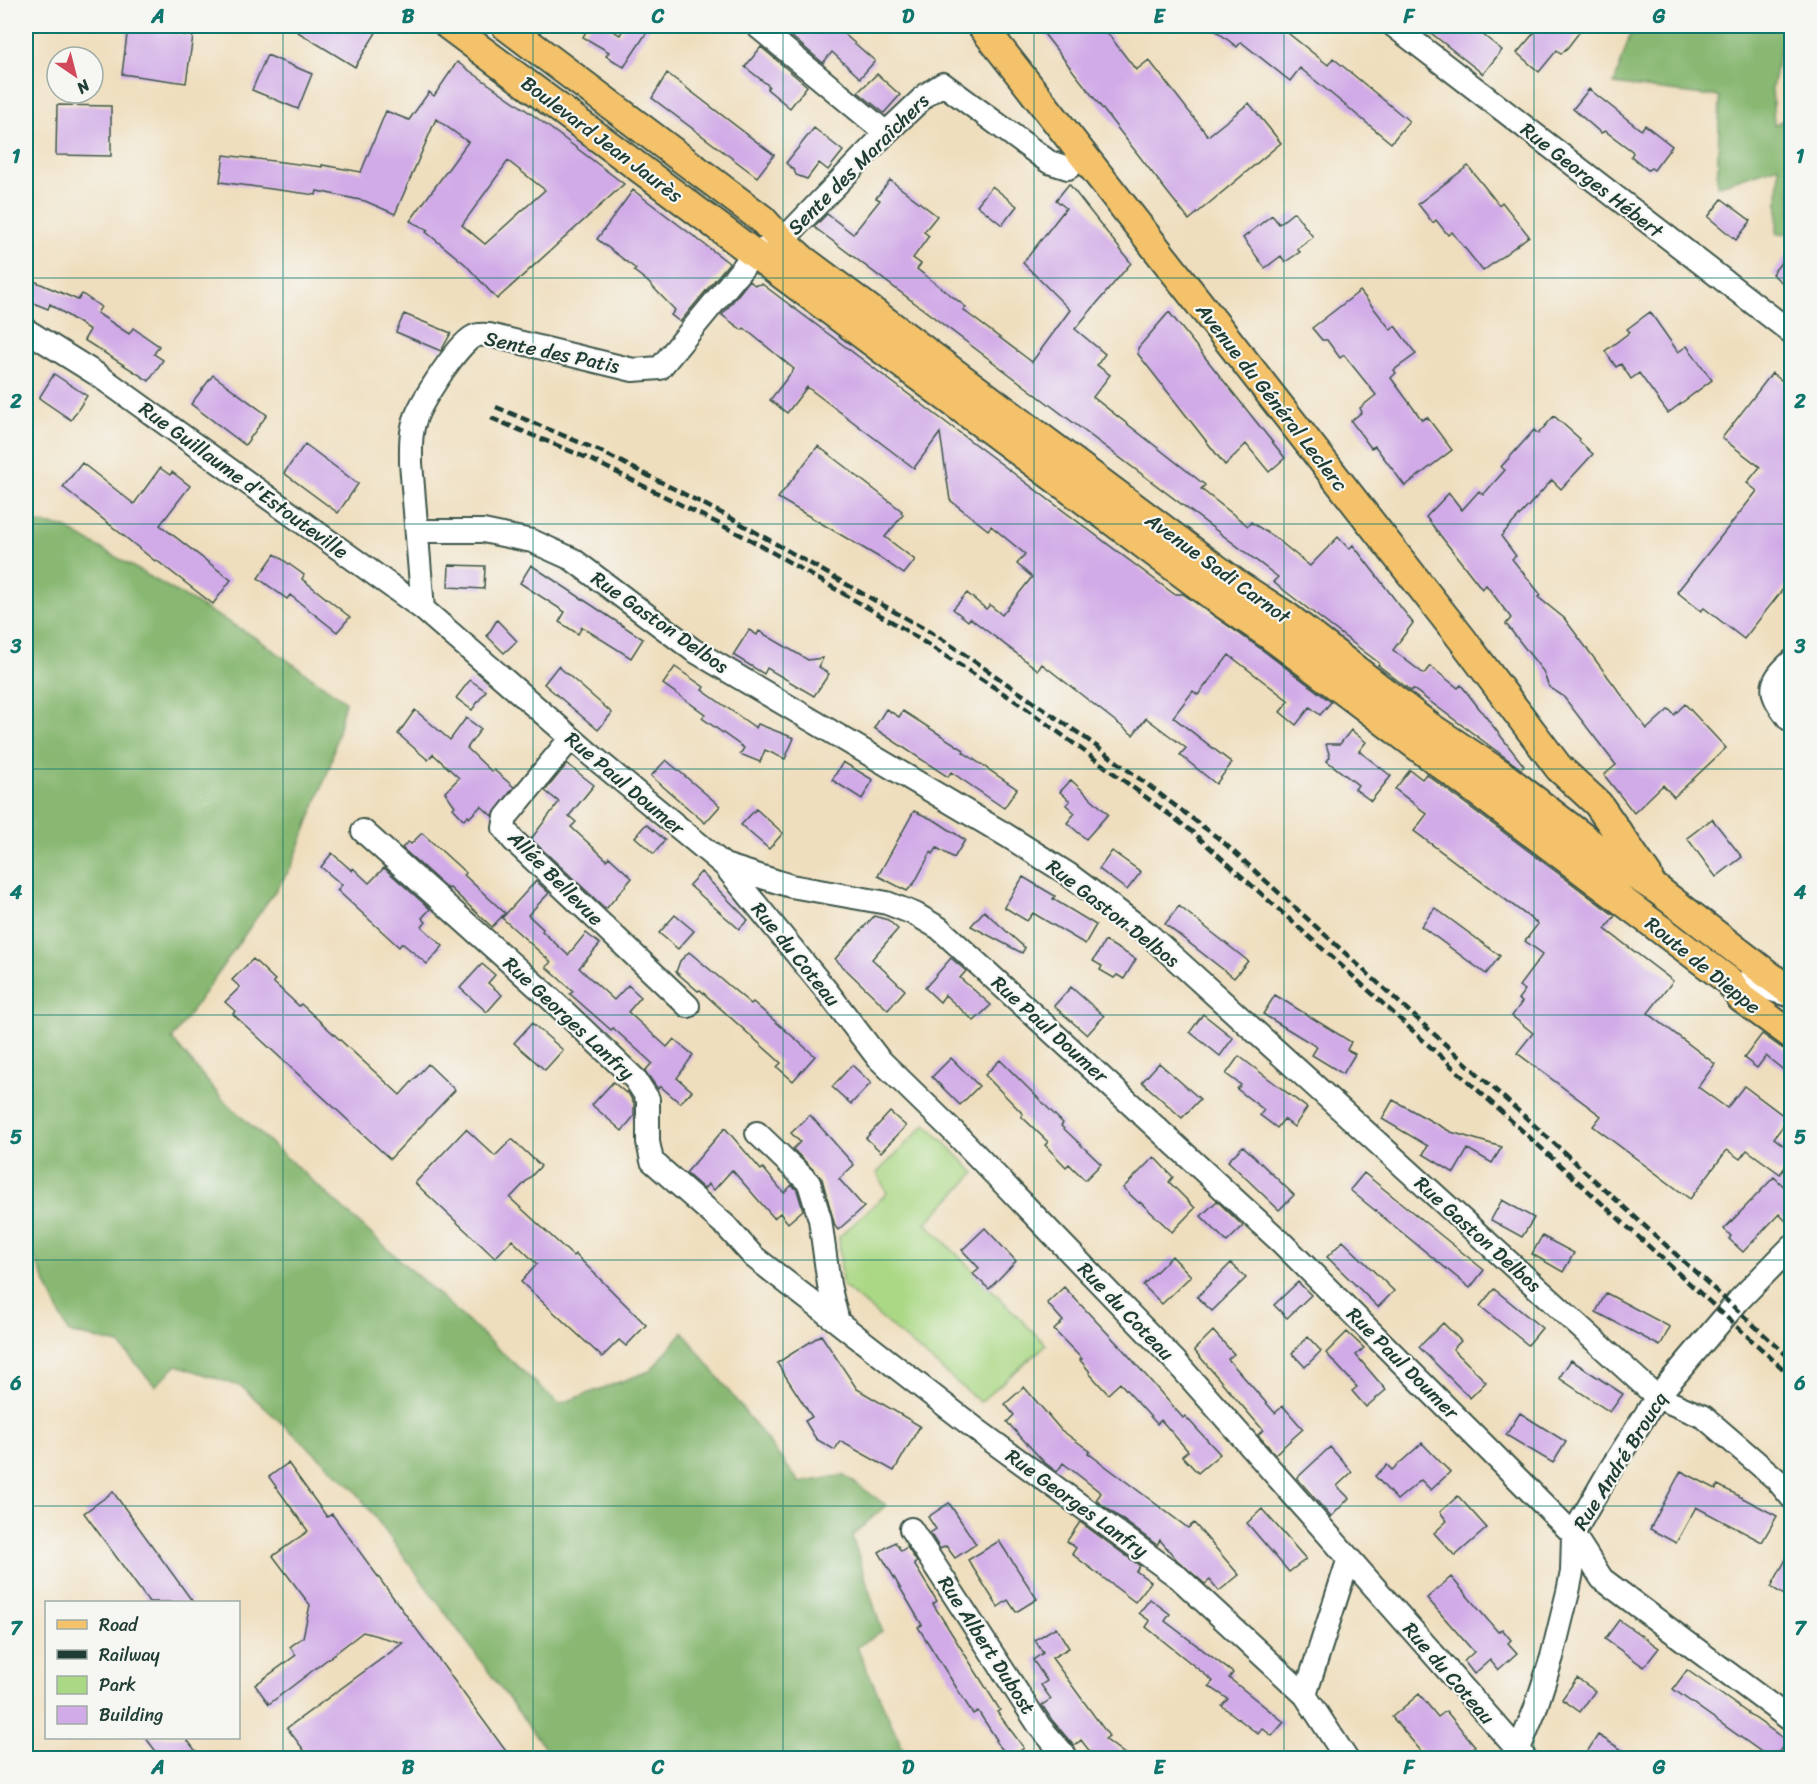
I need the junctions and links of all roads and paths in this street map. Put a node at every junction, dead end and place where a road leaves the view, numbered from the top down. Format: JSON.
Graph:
{"nodes":[{"id":1,"x":448,"y":26,"type":"edge"},
{"id":2,"x":506,"y":26,"type":"edge"},
{"id":3,"x":757,"y":26,"type":"edge"},
{"id":4,"x":983,"y":26,"type":"edge"},
{"id":5,"x":1394,"y":26,"type":"edge"},
{"id":6,"x":886,"y":133,"type":"junction"},
{"id":7,"x":1084,"y":157,"type":"junction"},
{"id":8,"x":782,"y":241,"type":"junction"},
{"id":9,"x":755,"y":253,"type":"junction"},
{"id":10,"x":26,"y":330,"type":"edge"},
{"id":11,"x":1791,"y":333,"type":"edge"},
{"id":12,"x":417,"y":531,"type":"junction"},
{"id":13,"x":423,"y":609,"type":"junction"},
{"id":14,"x":456,"y":638,"type":"joint"},
{"id":15,"x":1791,"y":661,"type":"edge"},
{"id":16,"x":1791,"y":719,"type":"edge"},
{"id":17,"x":571,"y":738,"type":"junction"},
{"id":18,"x":1562,"y":778,"type":"junction"},
{"id":19,"x":1540,"y":804,"type":"junction"},
{"id":20,"x":363,"y":831,"type":"dead end"},
{"id":21,"x":1577,"y":831,"type":"junction"},
{"id":22,"x":724,"y":866,"type":"junction"},
{"id":23,"x":1587,"y":873,"type":"junction"},
{"id":24,"x":791,"y":886,"type":"junction"},
{"id":25,"x":1658,"y":890,"type":"junction"},
{"id":26,"x":767,"y":918,"type":"junction"},
{"id":27,"x":1730,"y":981,"type":"junction"},
{"id":28,"x":1791,"y":994,"type":"edge"},
{"id":29,"x":688,"y":1006,"type":"dead end"},
{"id":30,"x":1791,"y":1035,"type":"edge"},
{"id":31,"x":757,"y":1133,"type":"dead end"},
{"id":32,"x":1791,"y":1246,"type":"edge"},
{"id":33,"x":838,"y":1322,"type":"junction"},
{"id":34,"x":1657,"y":1397,"type":"junction"},
{"id":35,"x":1791,"y":1498,"type":"edge"},
{"id":36,"x":911,"y":1529,"type":"dead end"},
{"id":37,"x":1573,"y":1534,"type":"junction"},
{"id":38,"x":1349,"y":1558,"type":"junction"},
{"id":39,"x":1305,"y":1695,"type":"junction"},
{"id":40,"x":1791,"y":1720,"type":"edge"},
{"id":41,"x":1522,"y":1755,"type":"edge"},
{"id":42,"x":1067,"y":1758,"type":"edge"},
{"id":43,"x":1346,"y":1758,"type":"edge"}],
"edges":[{"from":1,"to":9,"type":"main road","name":"Boulevard Jean Jaurès"},
{"from":2,"to":8,"type":"main road","name":"Boulevard Jean Jaurès"},
{"from":3,"to":6,"type":"street"},
{"from":4,"to":7,"type":"main road","name":"Avenue du Général Leclerc"},
{"from":5,"to":11,"type":"street","name":"Rue Georges Hébert"},
{"from":6,"to":7,"type":"street","name":"Sente des Maraîchers"},
{"from":6,"to":8,"type":"street","name":"Sente des Maraîchers"},
{"from":7,"to":18,"type":"main road","name":"Avenue du Général Leclerc"},
{"from":8,"to":9,"type":"street"},
{"from":8,"to":19,"type":"main road","name":"Avenue Sadi Carnot"},
{"from":9,"to":12,"type":"street","name":"Sente des Patis"},
{"from":9,"to":23,"type":"main road","name":"Avenue Sadi Carnot"},
{"from":10,"to":13,"type":"street","name":"Rue Guillaume d'Estouteville"},
{"from":12,"to":13,"type":"street","name":"Sente des Patis"},
{"from":12,"to":34,"type":"street","name":"Rue Gaston Delbos"},
{"from":13,"to":14,"type":"street","name":"Rue Guillaume d'Estouteville"},
{"from":14,"to":17,"type":"street","name":"Rue Paul Doumer"},
{"from":15,"to":16,"type":"street"},
{"from":17,"to":22,"type":"street","name":"Rue Paul Doumer"},
{"from":17,"to":29,"type":"street","name":"Allée Bellevue"},
{"from":18,"to":19,"type":"main road"},
{"from":18,"to":21,"type":"main road"},
{"from":18,"to":25,"type":"main road"},
{"from":19,"to":21,"type":"main road","name":"Avenue Sadi Carnot"},
{"from":20,"to":33,"type":"street","name":"Rue Georges Lanfry"},
{"from":21,"to":23,"type":"main road"},
{"from":21,"to":25,"type":"main road","name":"Avenue Sadi Carnot"},
{"from":22,"to":24,"type":"street","name":"Rue Paul Doumer"},
{"from":22,"to":26,"type":"street","name":"Rue du Coteau"},
{"from":23,"to":27,"type":"main road","name":"Route de Dieppe"},
{"from":24,"to":26,"type":"street"},
{"from":24,"to":37,"type":"street","name":"Rue Paul Doumer"},
{"from":25,"to":28,"type":"main road","name":"Route de Dieppe"},
{"from":26,"to":38,"type":"street","name":"Rue du Coteau"},
{"from":27,"to":28,"type":"street"},
{"from":27,"to":30,"type":"main road","name":"Route de Dieppe"},
{"from":31,"to":33,"type":"street"},
{"from":32,"to":34,"type":"street","name":"Rue André Broucq"},
{"from":33,"to":39,"type":"street","name":"Rue Georges Lanfry"},
{"from":34,"to":35,"type":"street","name":"Rue Gaston Delbos"},
{"from":34,"to":37,"type":"street","name":"Rue André Broucq"},
{"from":36,"to":42,"type":"street","name":"Rue Albert Dubost"},
{"from":37,"to":40,"type":"street","name":"Rue Paul Doumer"},
{"from":37,"to":41,"type":"street","name":"Rue André Broucq"},
{"from":38,"to":39,"type":"street"},
{"from":38,"to":41,"type":"street","name":"Rue du Coteau"},
{"from":39,"to":43,"type":"street"}]}
